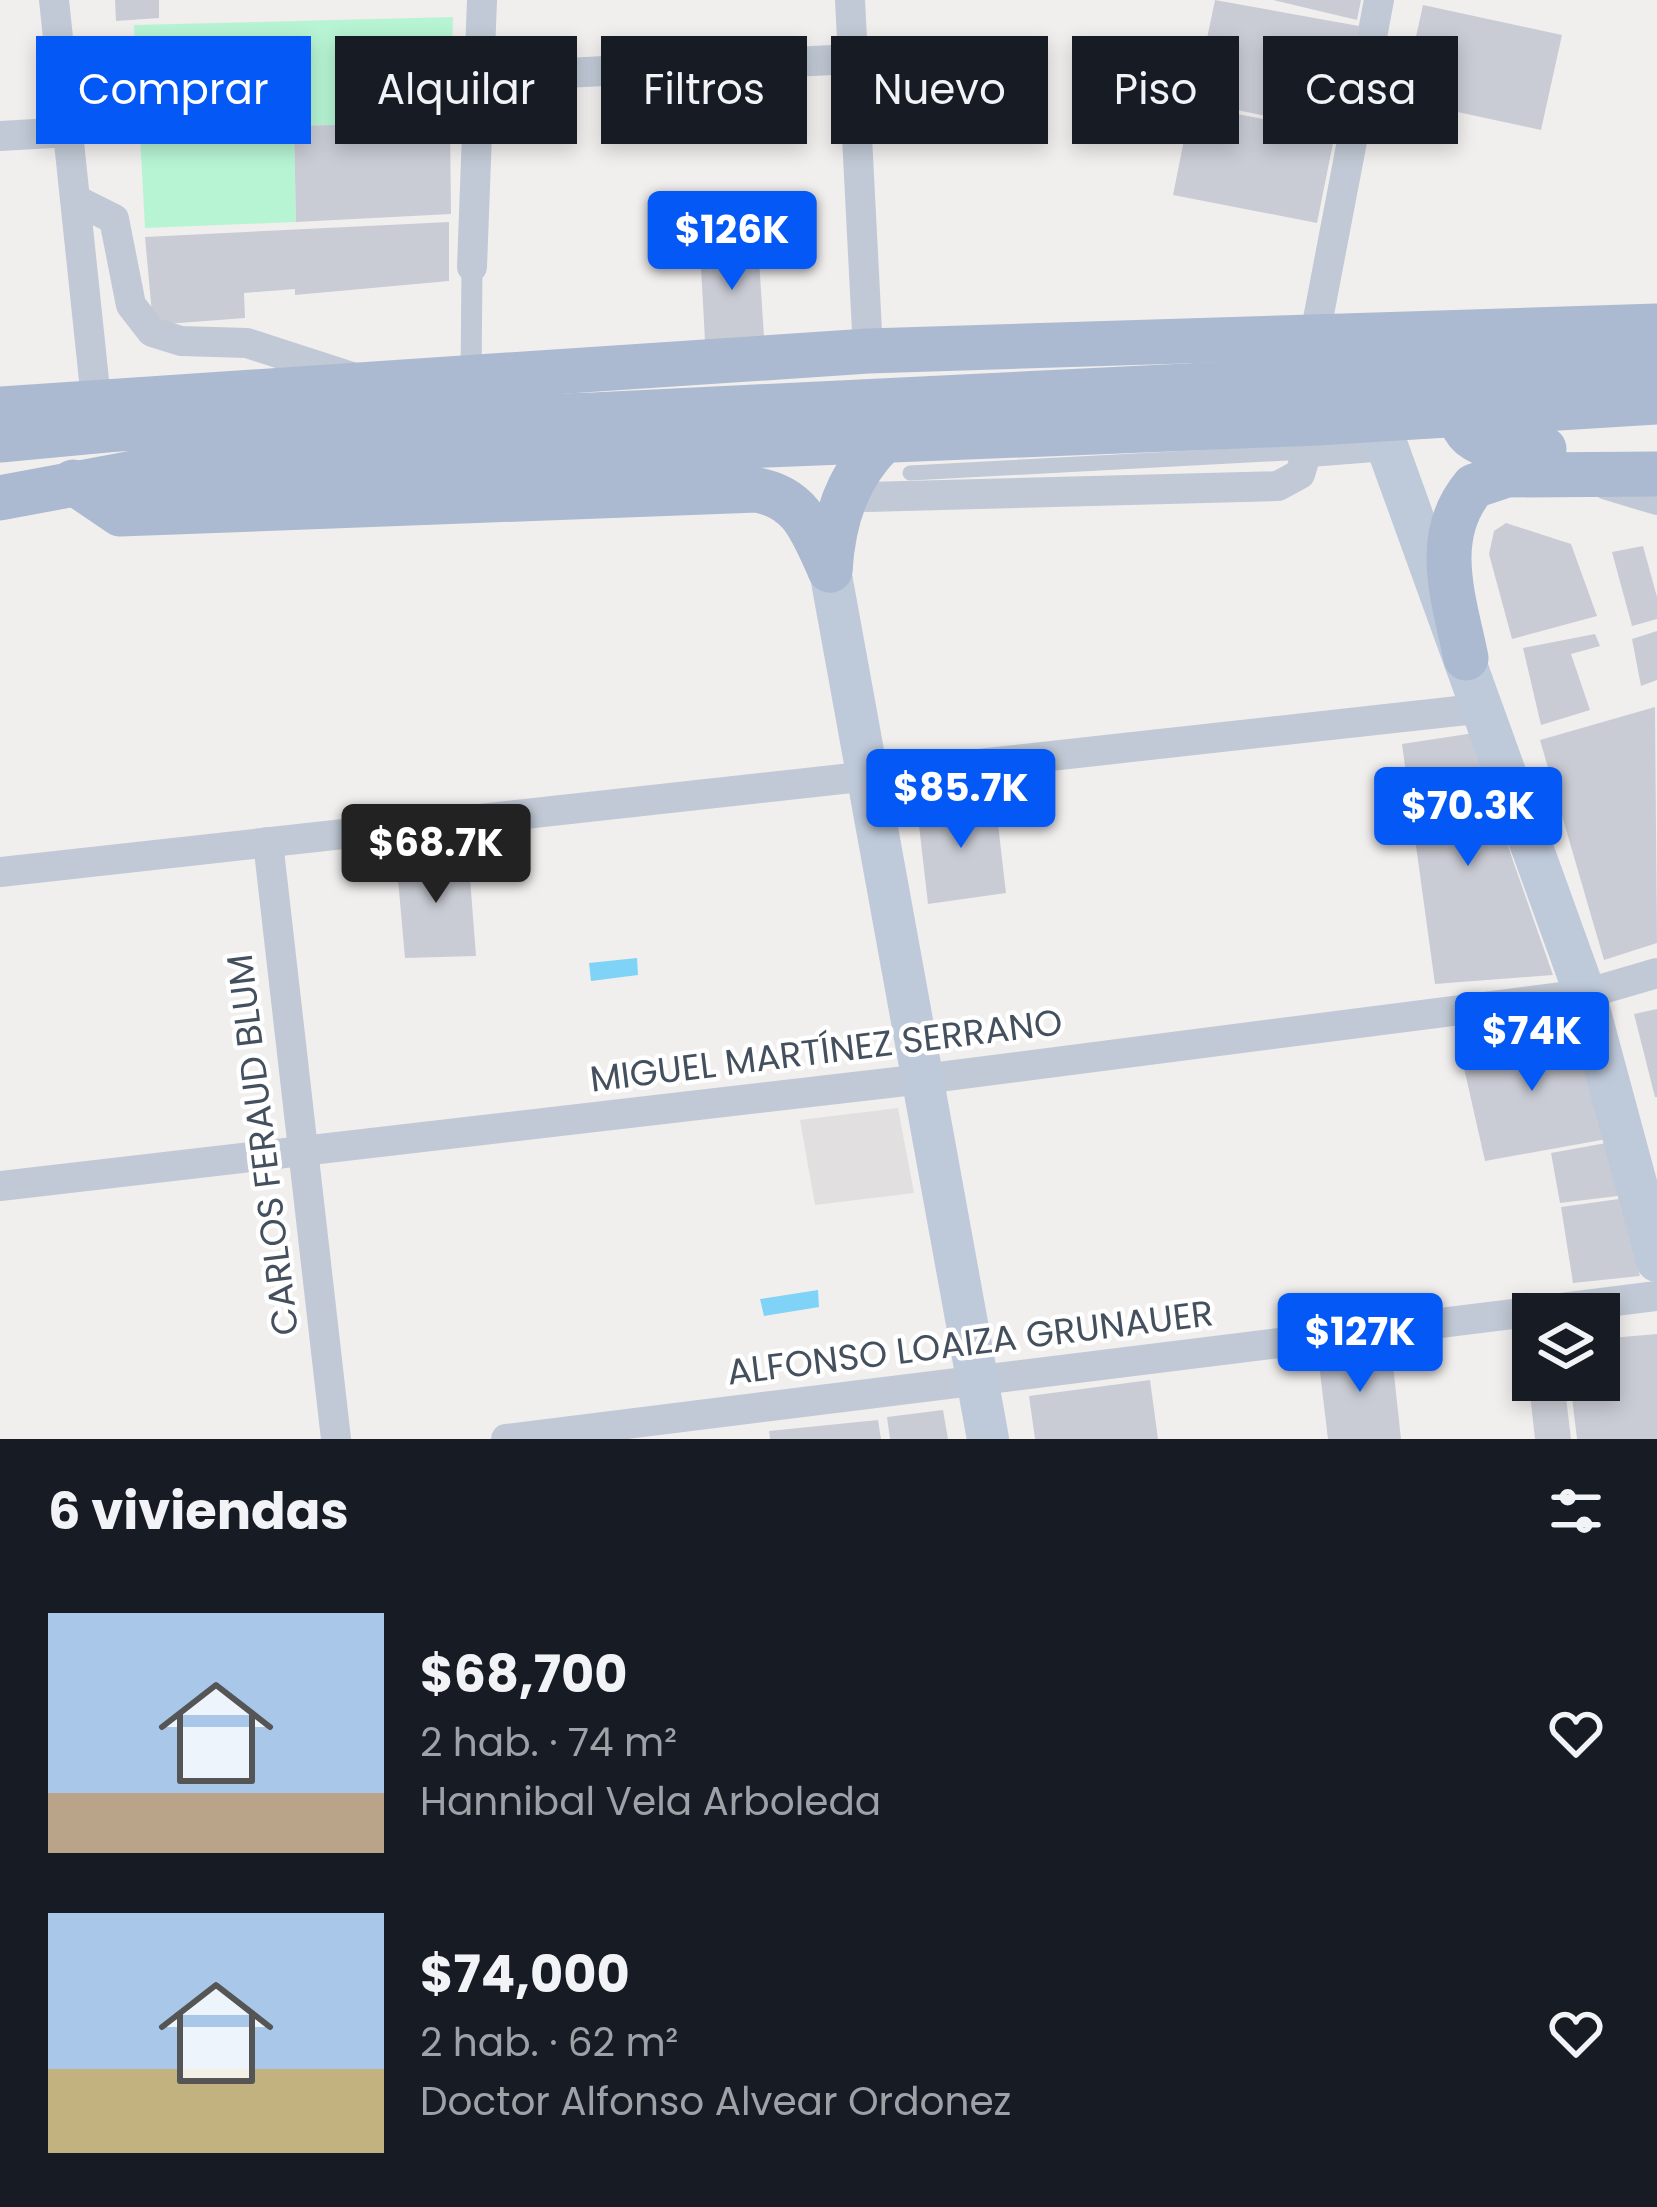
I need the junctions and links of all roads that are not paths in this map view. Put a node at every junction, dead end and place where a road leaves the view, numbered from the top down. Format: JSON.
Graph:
{"nodes":[{"id":1,"x":54,"y":0,"type":"edge"},
{"id":2,"x":482,"y":0,"type":"edge"},
{"id":3,"x":850,"y":0,"type":"edge"},
{"id":4,"x":1379,"y":0,"type":"edge"},
{"id":5,"x":58,"y":36,"type":"edge"},
{"id":6,"x":482,"y":36,"type":"edge"},
{"id":7,"x":852,"y":36,"type":"edge"},
{"id":8,"x":831,"y":59,"type":"edge"},
{"id":9,"x":577,"y":72,"type":"edge"},
{"id":10,"x":36,"y":133,"type":"edge"},
{"id":11,"x":0,"y":136,"type":"edge"},
{"id":12,"x":71,"y":144,"type":"edge"},
{"id":13,"x":478,"y":144,"type":"edge"},
{"id":14,"x":857,"y":144,"type":"edge"},
{"id":15,"x":78,"y":201,"type":"junction"},
{"id":16,"x":472,"y":267,"type":"joint"},
{"id":17,"x":1657,"y":326,"type":"edge"},
{"id":18,"x":1490,"y":333,"type":"junction"},
{"id":19,"x":1314,"y":340,"type":"junction"},
{"id":20,"x":1058,"y":346,"type":"junction"},
{"id":21,"x":868,"y":351,"type":"junction"},
{"id":22,"x":689,"y":361,"type":"junction"},
{"id":23,"x":1657,"y":363,"type":"edge"},
{"id":24,"x":471,"y":379,"type":"junction"},
{"id":25,"x":370,"y":383,"type":"junction"},
{"id":26,"x":1324,"y":397,"type":"junction"},
{"id":27,"x":1657,"y":402,"type":"edge"},
{"id":28,"x":0,"y":409,"type":"edge"},
{"id":29,"x":106,"y":414,"type":"junction"},
{"id":30,"x":1378,"y":426,"type":"junction"},
{"id":31,"x":894,"y":431,"type":"junction"},
{"id":32,"x":65,"y":434,"type":"junction"},
{"id":33,"x":0,"y":440,"type":"edge"},
{"id":34,"x":1657,"y":448,"type":"edge"},
{"id":35,"x":1309,"y":452,"type":"junction"},
{"id":36,"x":0,"y":453,"type":"edge"},
{"id":37,"x":910,"y":473,"type":"dead end"},
{"id":38,"x":1657,"y":474,"type":"edge"},
{"id":39,"x":1572,"y":475,"type":"junction"},
{"id":40,"x":73,"y":482,"type":"junction"},
{"id":41,"x":708,"y":491,"type":"junction"},
{"id":42,"x":867,"y":497,"type":"dead end"},
{"id":43,"x":0,"y":498,"type":"edge"},
{"id":44,"x":1657,"y":500,"type":"edge"},
{"id":45,"x":830,"y":570,"type":"junction"},
{"id":46,"x":1466,"y":658,"type":"junction"},
{"id":47,"x":1485,"y":708,"type":"junction"},
{"id":48,"x":866,"y":774,"type":"junction"},
{"id":49,"x":268,"y":842,"type":"junction"},
{"id":50,"x":0,"y":872,"type":"edge"},
{"id":51,"x":1657,"y":973,"type":"edge"},
{"id":52,"x":1585,"y":994,"type":"junction"},
{"id":53,"x":923,"y":1079,"type":"junction"},
{"id":54,"x":301,"y":1151,"type":"junction"},
{"id":55,"x":0,"y":1186,"type":"edge"},
{"id":56,"x":1657,"y":1261,"type":"edge"},
{"id":57,"x":1657,"y":1296,"type":"edge"},
{"id":58,"x":978,"y":1381,"type":"junction"},
{"id":59,"x":336,"y":1439,"type":"edge"},
{"id":60,"x":506,"y":1439,"type":"edge"},
{"id":61,"x":988,"y":1439,"type":"edge"}],
"edges":[{"from":1,"to":5,"type":"street"},
{"from":2,"to":6,"type":"street"},
{"from":3,"to":7,"type":"street"},
{"from":4,"to":19,"type":"street"},
{"from":8,"to":9,"type":"street"},
{"from":10,"to":11,"type":"street"},
{"from":12,"to":15,"type":"street"},
{"from":13,"to":16,"type":"street"},
{"from":14,"to":21,"type":"street"},
{"from":15,"to":25,"type":"street"},
{"from":15,"to":29,"type":"street"},
{"from":16,"to":24,"type":"street"},
{"from":17,"to":18,"type":"main road"},
{"from":18,"to":19,"type":"main road"},
{"from":18,"to":34,"type":"main road"},
{"from":19,"to":20,"type":"main road"},
{"from":19,"to":30,"type":"main road"},
{"from":20,"to":21,"type":"main road"},
{"from":20,"to":31,"type":"main road"},
{"from":21,"to":22,"type":"main road"},
{"from":22,"to":24,"type":"main road"},
{"from":22,"to":41,"type":"main road"},
{"from":23,"to":29,"type":"main road","bridge":true},
{"from":24,"to":25,"type":"main road"},
{"from":25,"to":29,"type":"main road"},
{"from":26,"to":30,"type":"main road"},
{"from":26,"to":31,"type":"main road"},
{"from":26,"to":35,"type":"street"},
{"from":27,"to":40,"type":"main road","bridge":true},
{"from":28,"to":29,"type":"main road"},
{"from":29,"to":32,"type":"main road"},
{"from":30,"to":35,"type":"street"},
{"from":30,"to":46,"type":"main road"},
{"from":31,"to":45,"type":"main road"},
{"from":32,"to":33,"type":"main road"},
{"from":32,"to":36,"type":"lane"},
{"from":35,"to":37,"type":"lane"},
{"from":35,"to":42,"type":"street"},
{"from":38,"to":39,"type":"main road"},
{"from":39,"to":44,"type":"street"},
{"from":39,"to":46,"type":"main road"},
{"from":40,"to":41,"type":"main road"},
{"from":40,"to":43,"type":"main road"},
{"from":41,"to":45,"type":"main road"},
{"from":45,"to":48,"type":"main road"},
{"from":46,"to":47,"type":"main road"},
{"from":47,"to":48,"type":"street"},
{"from":47,"to":52,"type":"main road"},
{"from":48,"to":49,"type":"street"},
{"from":48,"to":53,"type":"main road"},
{"from":49,"to":50,"type":"street"},
{"from":49,"to":54,"type":"street","name":"CARLOS FERAUD BLUM"},
{"from":51,"to":52,"type":"street","name":"MIGUEL MARTÍNEZ SERRANO"},
{"from":52,"to":53,"type":"street","name":"MIGUEL MARTÍNEZ SERRANO"},
{"from":52,"to":56,"type":"main road"},
{"from":53,"to":54,"type":"street","name":"MIGUEL MARTÍNEZ SERRANO"},
{"from":53,"to":58,"type":"main road"},
{"from":54,"to":55,"type":"street","name":"MIGUEL MARTÍNEZ SERRANO"},
{"from":54,"to":59,"type":"street","name":"CARLOS FERAUD BLUM"},
{"from":57,"to":58,"type":"street","name":"ALFONSO LOAIZA GRUNAUER"},
{"from":58,"to":60,"type":"street","name":"ALFONSO LOAIZA GRUNAUER"},
{"from":58,"to":61,"type":"main road"}]}
